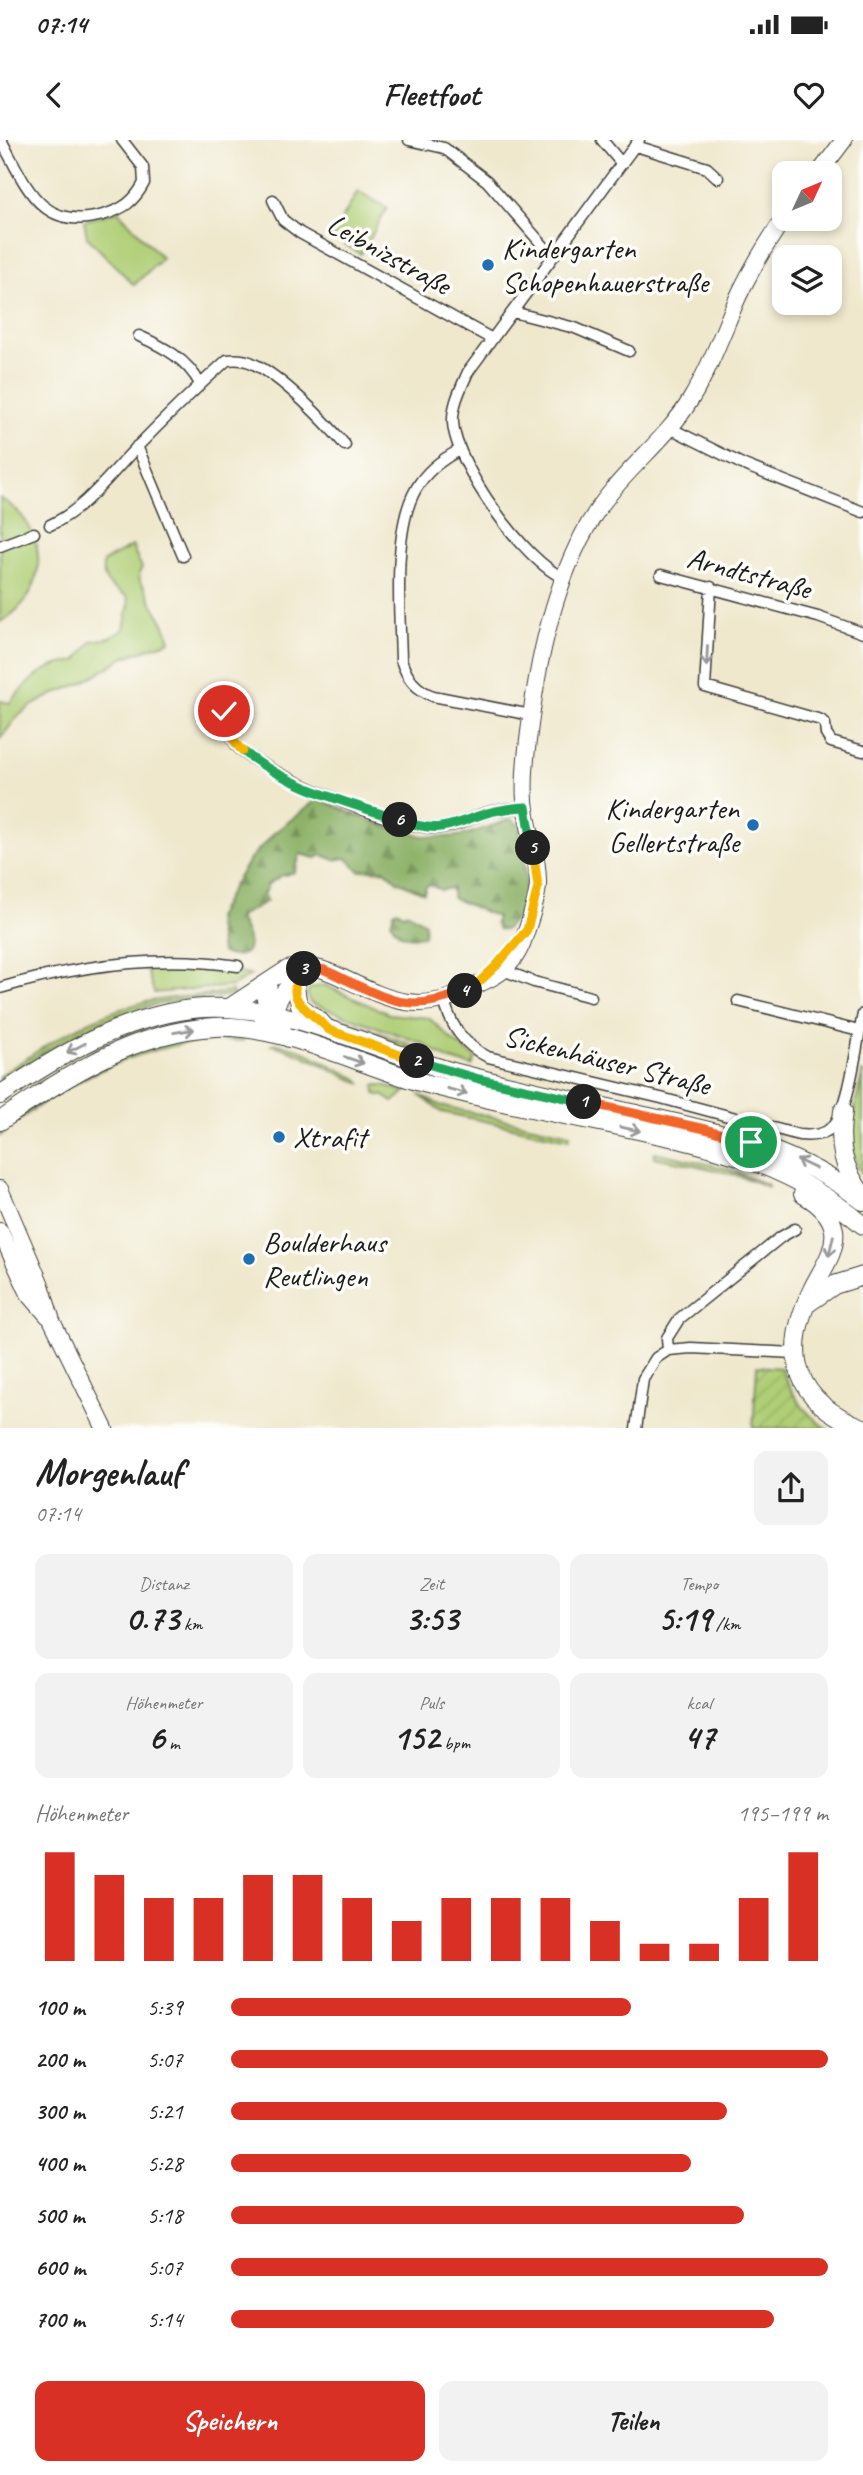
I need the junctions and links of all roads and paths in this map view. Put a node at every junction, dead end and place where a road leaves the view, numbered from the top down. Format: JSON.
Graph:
{"nodes":[{"id":1,"x":2,"y":140,"type":"edge"},
{"id":2,"x":122,"y":140,"type":"edge"},
{"id":3,"x":409,"y":140,"type":"edge"},
{"id":4,"x":602,"y":140,"type":"edge"},
{"id":5,"x":844,"y":140,"type":"edge"},
{"id":6,"x":637,"y":143,"type":"edge"},
{"id":7,"x":828,"y":161,"type":"edge"},
{"id":8,"x":622,"y":164,"type":"junction"},
{"id":9,"x":718,"y":178,"type":"dead end"},
{"id":10,"x":273,"y":200,"type":"dead end"},
{"id":11,"x":776,"y":231,"type":"edge"},
{"id":12,"x":553,"y":257,"type":"junction"},
{"id":13,"x":513,"y":312,"type":"junction"},
{"id":14,"x":139,"y":336,"type":"dead end"},
{"id":15,"x":492,"y":339,"type":"junction"},
{"id":16,"x":629,"y":351,"type":"dead end"},
{"id":17,"x":200,"y":384,"type":"junction"},
{"id":18,"x":670,"y":428,"type":"junction"},
{"id":19,"x":345,"y":445,"type":"dead end"},
{"id":20,"x":137,"y":446,"type":"junction"},
{"id":21,"x":460,"y":450,"type":"junction"},
{"id":22,"x":863,"y":512,"type":"edge"},
{"id":23,"x":50,"y":525,"type":"dead end"},
{"id":24,"x":34,"y":533,"type":"dead end"},
{"id":25,"x":0,"y":546,"type":"edge"},
{"id":26,"x":183,"y":556,"type":"dead end"},
{"id":27,"x":661,"y":575,"type":"dead end"},
{"id":28,"x":564,"y":578,"type":"junction"},
{"id":29,"x":711,"y":587,"type":"junction"},
{"id":30,"x":863,"y":633,"type":"edge"},
{"id":31,"x":224,"y":711,"type":"dead end"},
{"id":32,"x":531,"y":715,"type":"junction"},
{"id":33,"x":863,"y":751,"type":"edge"},
{"id":34,"x":526,"y":807,"type":"junction"},
{"id":35,"x":238,"y":966,"type":"dead end"},
{"id":36,"x":306,"y":967,"type":"junction"},
{"id":37,"x":499,"y":969,"type":"junction"},
{"id":38,"x":270,"y":981,"type":"junction"},
{"id":39,"x":295,"y":981,"type":"junction"},
{"id":40,"x":0,"y":988,"type":"edge"},
{"id":41,"x":591,"y":997,"type":"dead end"},
{"id":42,"x":444,"y":1000,"type":"junction"},
{"id":43,"x":738,"y":1001,"type":"dead end"},
{"id":44,"x":226,"y":1009,"type":"junction"},
{"id":45,"x":863,"y":1014,"type":"edge"},
{"id":46,"x":271,"y":1015,"type":"junction"},
{"id":47,"x":248,"y":1029,"type":"junction"},
{"id":48,"x":329,"y":1030,"type":"junction"},
{"id":49,"x":859,"y":1031,"type":"junction"},
{"id":50,"x":289,"y":1039,"type":"junction"},
{"id":51,"x":0,"y":1096,"type":"edge"},
{"id":52,"x":843,"y":1111,"type":"junction"},
{"id":53,"x":6,"y":1118,"type":"edge"},
{"id":54,"x":723,"y":1150,"type":"junction"},
{"id":55,"x":0,"y":1189,"type":"edge"},
{"id":56,"x":863,"y":1198,"type":"edge"},
{"id":57,"x":863,"y":1225,"type":"edge"},
{"id":58,"x":795,"y":1229,"type":"dead end"},
{"id":59,"x":0,"y":1231,"type":"edge"},
{"id":60,"x":863,"y":1276,"type":"edge"},
{"id":61,"x":805,"y":1305,"type":"junction"},
{"id":62,"x":51,"y":1321,"type":"junction"},
{"id":63,"x":668,"y":1350,"type":"junction"},
{"id":64,"x":795,"y":1353,"type":"junction"},
{"id":65,"x":104,"y":1428,"type":"edge"},
{"id":66,"x":636,"y":1428,"type":"edge"},
{"id":67,"x":863,"y":1428,"type":"edge"}],
"edges":[{"from":1,"to":2,"type":"street"},
{"from":3,"to":12,"type":"street"},
{"from":4,"to":8,"type":"street"},
{"from":5,"to":7,"type":"street"},
{"from":6,"to":8,"type":"street"},
{"from":6,"to":9,"type":"street"},
{"from":8,"to":12,"type":"street"},
{"from":10,"to":15,"type":"street","name":"Leibnizstraße"},
{"from":11,"to":18,"type":"street"},
{"from":12,"to":13,"type":"street"},
{"from":13,"to":15,"type":"street"},
{"from":13,"to":16,"type":"street"},
{"from":14,"to":17,"type":"street"},
{"from":15,"to":21,"type":"street"},
{"from":17,"to":19,"type":"street"},
{"from":17,"to":20,"type":"street"},
{"from":18,"to":22,"type":"street"},
{"from":18,"to":28,"type":"street"},
{"from":20,"to":23,"type":"street"},
{"from":20,"to":26,"type":"street"},
{"from":21,"to":28,"type":"street"},
{"from":21,"to":32,"type":"street"},
{"from":24,"to":25,"type":"street"},
{"from":27,"to":29,"type":"street","name":"Arndtstraße"},
{"from":28,"to":32,"type":"street"},
{"from":29,"to":30,"type":"street","name":"Arndtstraße"},
{"from":29,"to":33,"type":"street","one_way":true},
{"from":31,"to":34,"type":"street"},
{"from":32,"to":34,"type":"street"},
{"from":34,"to":37,"type":"street"},
{"from":35,"to":40,"type":"street"},
{"from":36,"to":38,"type":"street"},
{"from":36,"to":39,"type":"street"},
{"from":36,"to":42,"type":"street"},
{"from":37,"to":41,"type":"street"},
{"from":37,"to":42,"type":"street"},
{"from":38,"to":44,"type":"street"},
{"from":38,"to":46,"type":"street"},
{"from":39,"to":46,"type":"street"},
{"from":39,"to":48,"type":"street"},
{"from":42,"to":52,"type":"street","name":"Sickenhäuser Straße"},
{"from":43,"to":49,"type":"street"},
{"from":44,"to":46,"type":"main road"},
{"from":44,"to":51,"type":"main road","one_way":true},
{"from":45,"to":49,"type":"street"},
{"from":46,"to":47,"type":"street"},
{"from":46,"to":48,"type":"main road"},
{"from":46,"to":50,"type":"street"},
{"from":47,"to":50,"type":"main road"},
{"from":53,"to":47,"type":"main road","one_way":true},
{"from":56,"to":48,"type":"main road","one_way":true},
{"from":49,"to":52,"type":"street"},
{"from":50,"to":54,"type":"main road","one_way":true},
{"from":51,"to":53,"type":"main road"},
{"from":52,"to":56,"type":"main road"},
{"from":54,"to":57,"type":"main road"},
{"from":54,"to":61,"type":"main road","one_way":true},
{"from":55,"to":62,"type":"street"},
{"from":58,"to":63,"type":"street"},
{"from":59,"to":62,"type":"street"},
{"from":60,"to":61,"type":"main road"},
{"from":61,"to":64,"type":"main road"},
{"from":62,"to":65,"type":"street"},
{"from":63,"to":64,"type":"street"},
{"from":63,"to":66,"type":"street"},
{"from":64,"to":67,"type":"main road"}]}
